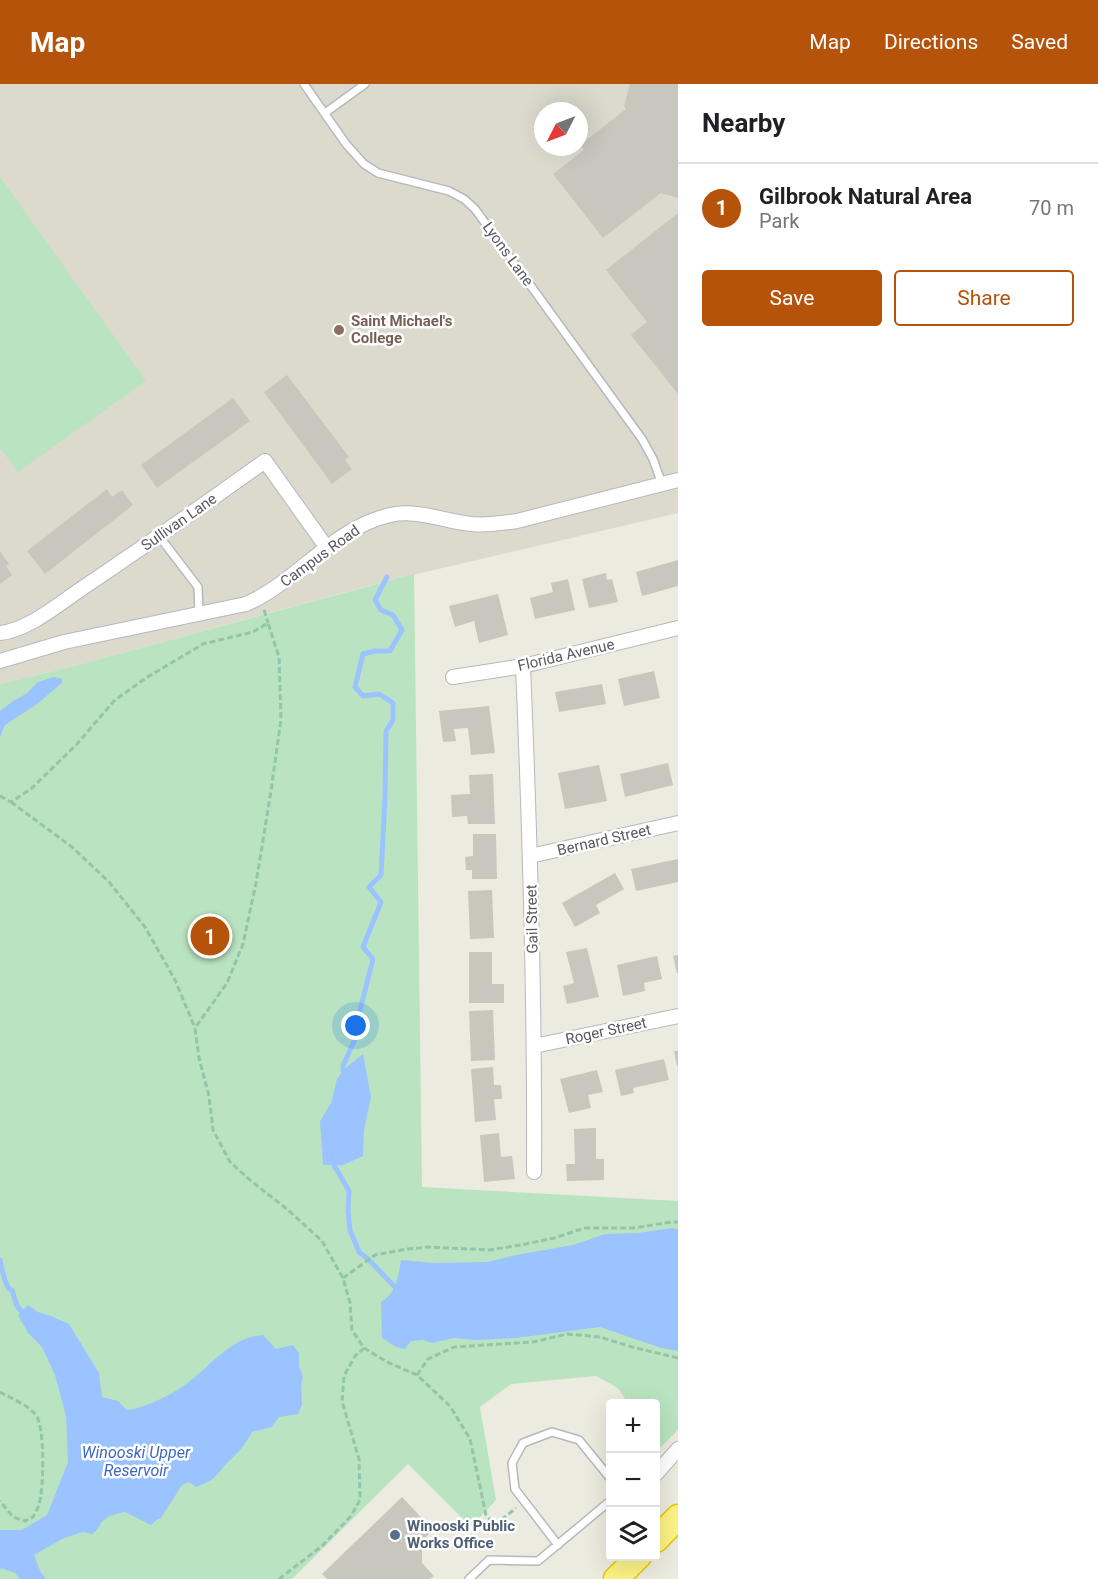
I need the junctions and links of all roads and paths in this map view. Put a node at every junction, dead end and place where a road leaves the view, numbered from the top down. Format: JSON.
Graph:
{"nodes":[{"id":1,"x":304,"y":84,"type":"edge"},
{"id":2,"x":365,"y":84,"type":"edge"},
{"id":3,"x":325,"y":113,"type":"junction"},
{"id":4,"x":678,"y":480,"type":"edge"},
{"id":5,"x":662,"y":484,"type":"junction"},
{"id":6,"x":159,"y":537,"type":"junction"},
{"id":7,"x":327,"y":548,"type":"junction"},
{"id":8,"x":199,"y":613,"type":"junction"},
{"id":9,"x":678,"y":628,"type":"edge"},
{"id":10,"x":0,"y":633,"type":"edge"},
{"id":11,"x":0,"y":661,"type":"edge"},
{"id":12,"x":523,"y":666,"type":"junction"},
{"id":13,"x":453,"y":677,"type":"dead end"},
{"id":14,"x":0,"y":796,"type":"edge"},
{"id":15,"x":11,"y":802,"type":"junction"},
{"id":16,"x":678,"y":823,"type":"edge"},
{"id":17,"x":530,"y":856,"type":"junction"},
{"id":18,"x":678,"y":1016,"type":"edge"},
{"id":19,"x":195,"y":1028,"type":"junction"},
{"id":20,"x":534,"y":1046,"type":"junction"},
{"id":21,"x":534,"y":1172,"type":"dead end"},
{"id":22,"x":678,"y":1222,"type":"edge"},
{"id":23,"x":344,"y":1278,"type":"junction"},
{"id":24,"x":364,"y":1348,"type":"junction"},
{"id":25,"x":678,"y":1358,"type":"edge"},
{"id":26,"x":417,"y":1375,"type":"junction"},
{"id":27,"x":0,"y":1392,"type":"edge"},
{"id":28,"x":678,"y":1449,"type":"edge"},
{"id":29,"x":660,"y":1469,"type":"edge"},
{"id":30,"x":606,"y":1473,"type":"edge"},
{"id":31,"x":0,"y":1500,"type":"edge"},
{"id":32,"x":524,"y":1501,"type":"junction"},
{"id":33,"x":606,"y":1505,"type":"edge"},
{"id":34,"x":678,"y":1517,"type":"edge"},
{"id":35,"x":660,"y":1536,"type":"edge"},
{"id":36,"x":558,"y":1545,"type":"junction"},
{"id":37,"x":635,"y":1561,"type":"edge"},
{"id":38,"x":279,"y":1579,"type":"edge"},
{"id":39,"x":469,"y":1579,"type":"edge"},
{"id":40,"x":616,"y":1579,"type":"edge"}],
"edges":[{"from":1,"to":3,"type":"lane","name":"Lyons Lane"},
{"from":2,"to":3,"type":"lane"},
{"from":3,"to":5,"type":"lane","name":"Lyons Lane"},
{"from":4,"to":5,"type":"street","name":"Campus Road"},
{"from":5,"to":7,"type":"street","name":"Campus Road"},
{"from":6,"to":7,"type":"street","name":"Sullivan Lane"},
{"from":6,"to":8,"type":"lane"},
{"from":6,"to":10,"type":"street","name":"Sullivan Lane"},
{"from":7,"to":8,"type":"street","name":"Campus Road"},
{"from":8,"to":11,"type":"street","name":"Campus Road"},
{"from":9,"to":12,"type":"street","name":"Florida Avenue"},
{"from":12,"to":13,"type":"street","name":"Florida Avenue"},
{"from":12,"to":17,"type":"street","name":"Gail Street"},
{"from":14,"to":15,"type":"path"},
{"from":15,"to":19,"type":"path"},
{"from":15,"to":19,"type":"path"},
{"from":16,"to":17,"type":"street","name":"Bernard Street"},
{"from":17,"to":20,"type":"street","name":"Gail Street"},
{"from":18,"to":20,"type":"street","name":"Roger Street"},
{"from":19,"to":23,"type":"path"},
{"from":20,"to":21,"type":"street","name":"Gail Street"},
{"from":22,"to":23,"type":"path"},
{"from":23,"to":24,"type":"path"},
{"from":24,"to":26,"type":"path"},
{"from":24,"to":38,"type":"path"},
{"from":25,"to":26,"type":"path"},
{"from":26,"to":32,"type":"path"},
{"from":27,"to":31,"type":"path"},
{"from":28,"to":29,"type":"street"},
{"from":30,"to":32,"type":"lane"},
{"from":32,"to":36,"type":"lane"},
{"from":33,"to":36,"type":"lane"},
{"from":34,"to":35,"type":"highway"},
{"from":36,"to":39,"type":"lane"},
{"from":37,"to":40,"type":"highway"}]}
